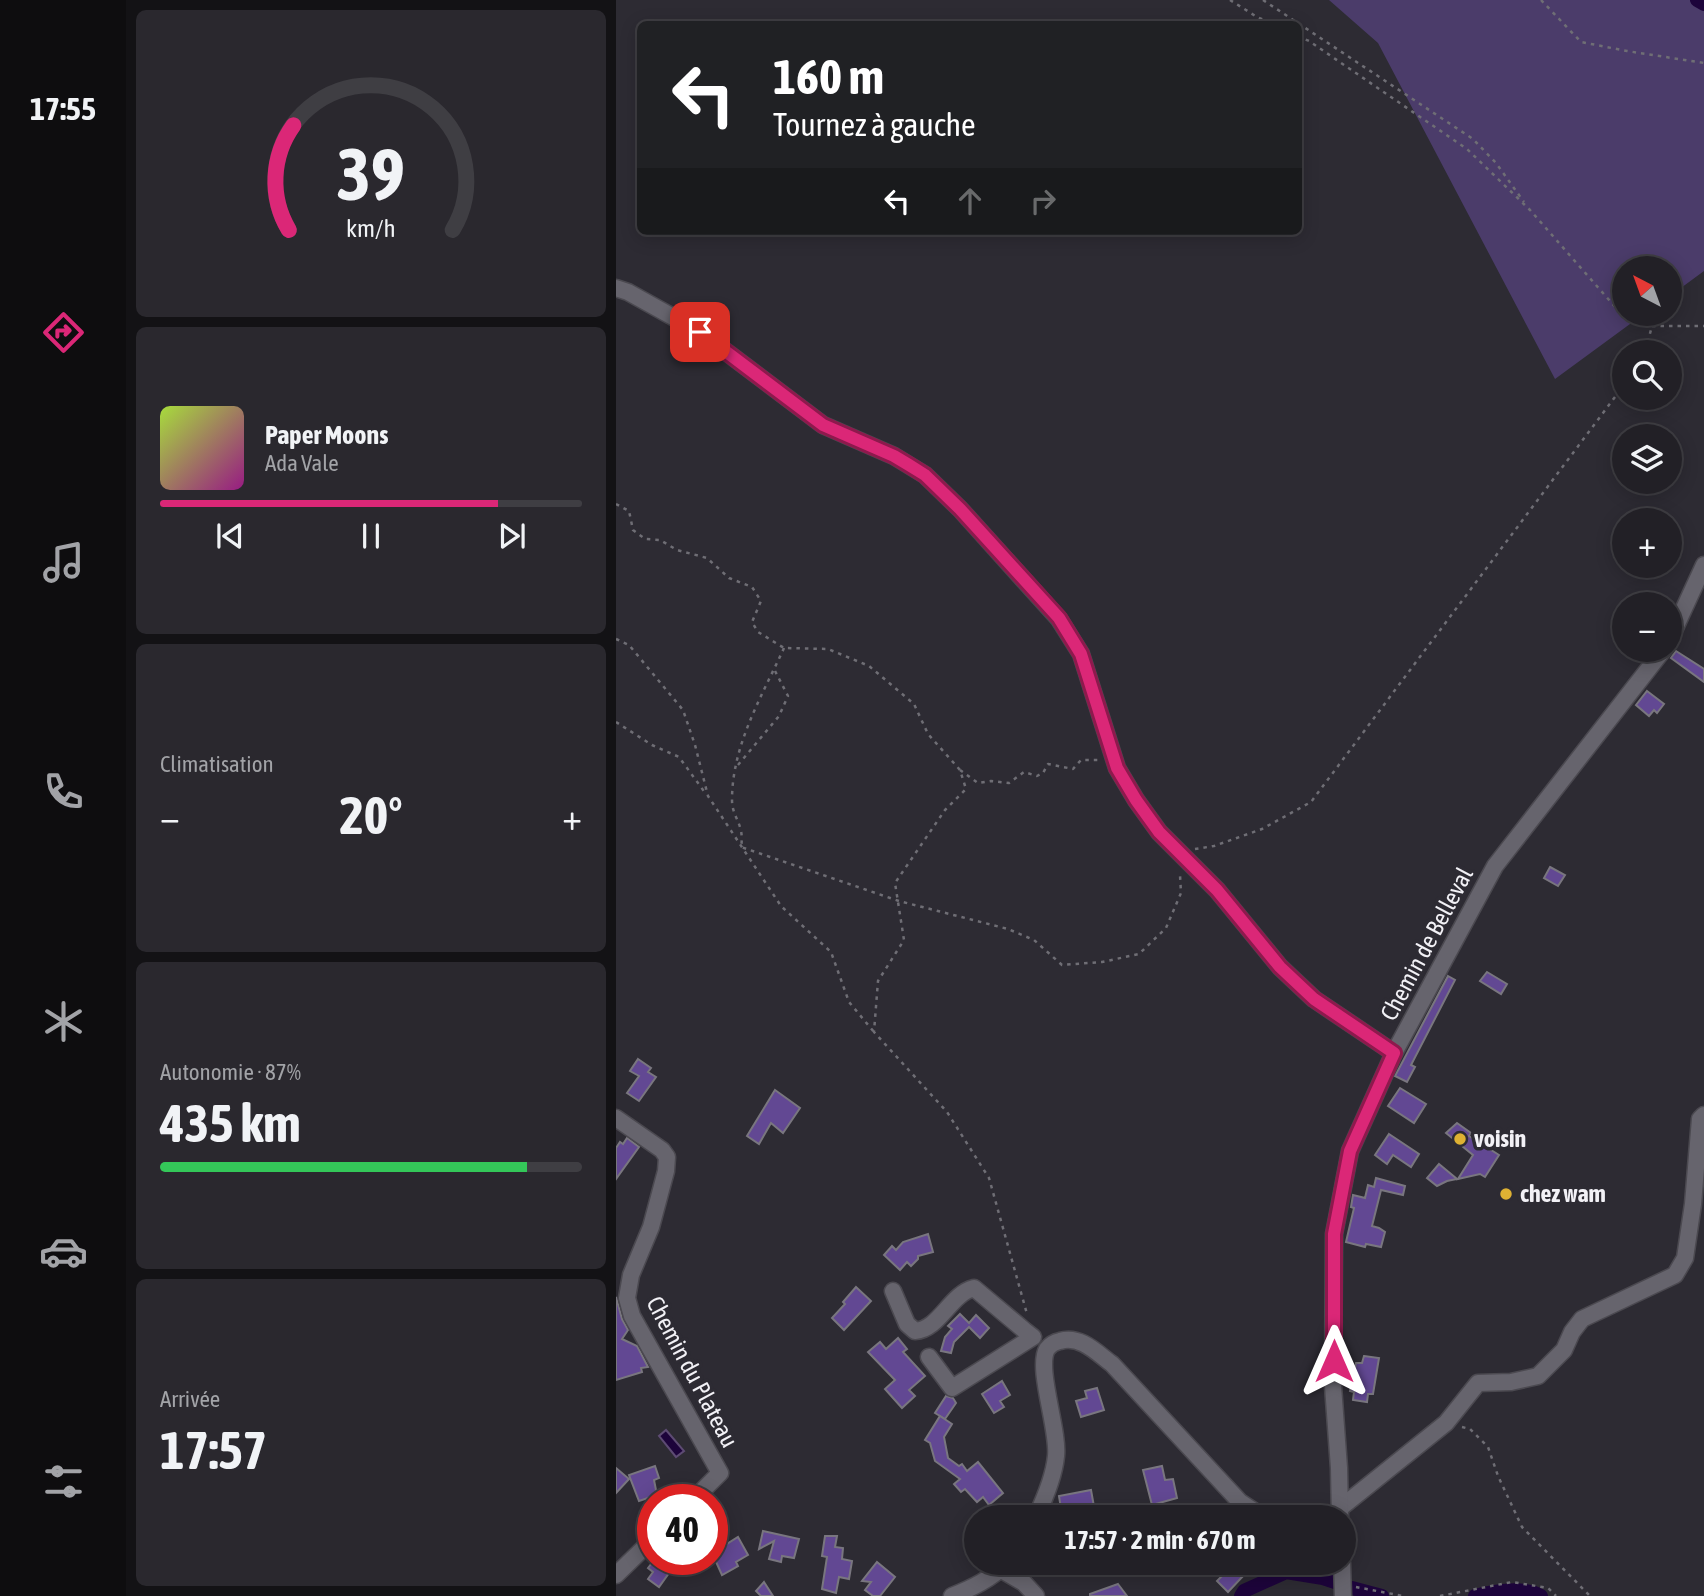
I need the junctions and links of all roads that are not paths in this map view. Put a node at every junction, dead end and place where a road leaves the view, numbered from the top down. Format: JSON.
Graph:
{"nodes":[{"id":1,"x":616,"y":288,"type":"edge"},
{"id":2,"x":1704,"y":565,"type":"edge"},
{"id":3,"x":1682,"y":613,"type":"edge"},
{"id":4,"x":1654,"y":662,"type":"edge"},
{"id":5,"x":1394,"y":1053,"type":"junction"},
{"id":6,"x":1704,"y":1115,"type":"edge"},
{"id":7,"x":616,"y":1118,"type":"edge"},
{"id":8,"x":893,"y":1291,"type":"dead end"},
{"id":9,"x":929,"y":1357,"type":"dead end"},
{"id":10,"x":709,"y":1484,"type":"edge"},
{"id":11,"x":1041,"y":1505,"type":"edge"},
{"id":12,"x":1245,"y":1505,"type":"edge"},
{"id":13,"x":1340,"y":1505,"type":"edge"},
{"id":14,"x":1349,"y":1505,"type":"edge"},
{"id":15,"x":637,"y":1555,"type":"edge"},
{"id":16,"x":616,"y":1575,"type":"edge"},
{"id":17,"x":992,"y":1575,"type":"edge"},
{"id":18,"x":1015,"y":1575,"type":"edge"},
{"id":19,"x":952,"y":1596,"type":"edge"},
{"id":20,"x":1036,"y":1596,"type":"edge"}],
"edges":[{"from":1,"to":5,"type":"street"},
{"from":2,"to":3,"type":"street"},
{"from":4,"to":5,"type":"street","name":"Chemin de Belleval"},
{"from":5,"to":13,"type":"street","name":"Chemin de Belleval"},
{"from":6,"to":14,"type":"street"},
{"from":7,"to":10,"type":"street","name":"Chemin du Plateau"},
{"from":8,"to":9,"type":"street"},
{"from":11,"to":12,"type":"street"},
{"from":15,"to":16,"type":"street"},
{"from":17,"to":19,"type":"street"},
{"from":18,"to":20,"type":"street"}]}
